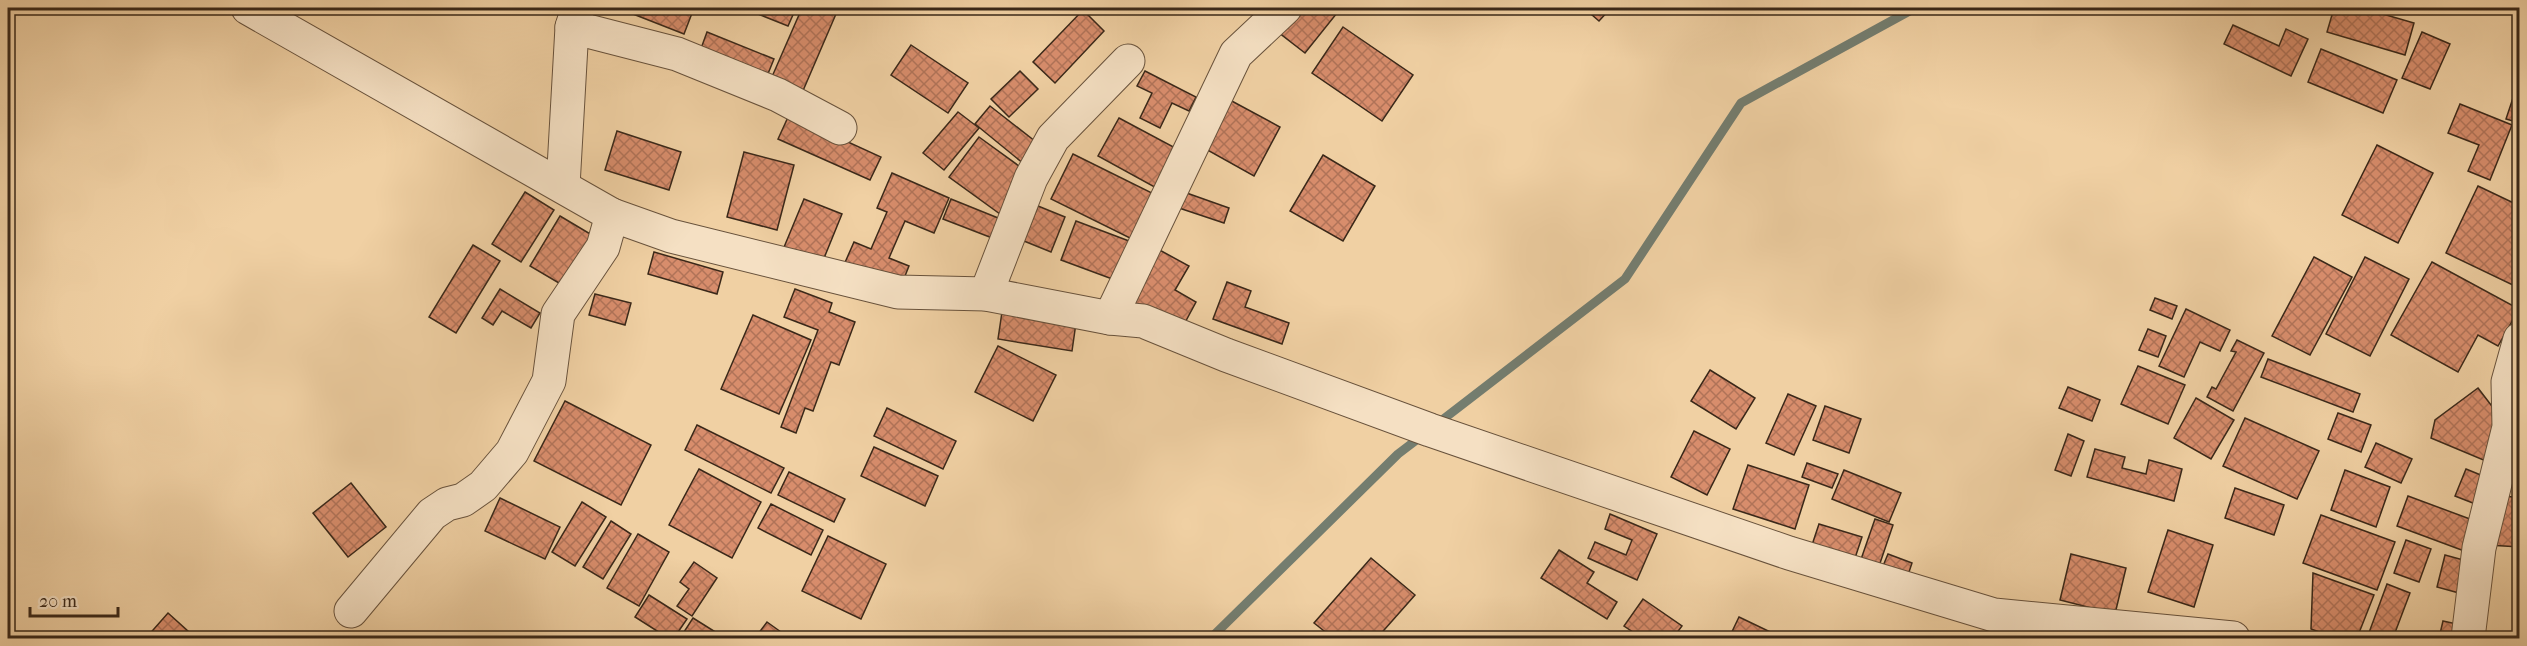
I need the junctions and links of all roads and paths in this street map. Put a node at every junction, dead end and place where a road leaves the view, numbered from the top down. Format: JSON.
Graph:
{"nodes":[{"id":1,"x":248,"y":8,"type":"edge"},
{"id":2,"x":1286,"y":8,"type":"edge"},
{"id":3,"x":575,"y":17,"type":"edge"},
{"id":4,"x":1128,"y":61,"type":"dead end"},
{"id":5,"x":840,"y":128,"type":"dead end"},
{"id":6,"x":562,"y":186,"type":"junction"},
{"id":7,"x":612,"y":215,"type":"junction"},
{"id":8,"x":986,"y":294,"type":"junction"},
{"id":9,"x":1110,"y":318,"type":"junction"},
{"id":10,"x":2520,"y":339,"type":"edge"},
{"id":11,"x":351,"y":611,"type":"dead end"},
{"id":12,"x":2233,"y":639,"type":"edge"},
{"id":13,"x":2468,"y":639,"type":"edge"}],
"edges":[{"from":1,"to":6,"type":"street"},
{"from":2,"to":9,"type":"street"},
{"from":3,"to":5,"type":"street"},
{"from":3,"to":6,"type":"street"},
{"from":4,"to":8,"type":"street"},
{"from":6,"to":7,"type":"street"},
{"from":7,"to":8,"type":"street"},
{"from":7,"to":11,"type":"street"},
{"from":8,"to":9,"type":"street"},
{"from":9,"to":12,"type":"street"},
{"from":10,"to":13,"type":"street"}]}
